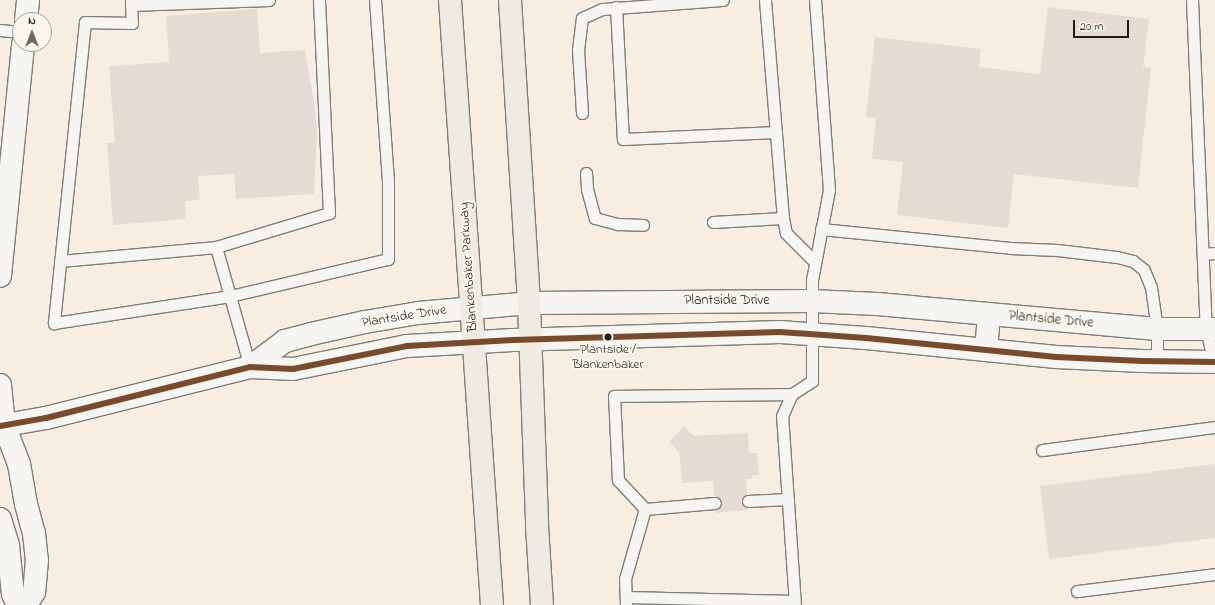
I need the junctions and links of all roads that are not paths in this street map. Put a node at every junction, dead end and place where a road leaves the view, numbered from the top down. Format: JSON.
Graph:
{"nodes":[{"id":1,"x":28,"y":0,"type":"edge"},
{"id":2,"x":269,"y":0,"type":"edge"},
{"id":3,"x":319,"y":0,"type":"edge"},
{"id":4,"x":375,"y":0,"type":"edge"},
{"id":5,"x":450,"y":0,"type":"edge"},
{"id":6,"x":510,"y":0,"type":"edge"},
{"id":7,"x":723,"y":0,"type":"edge"},
{"id":8,"x":766,"y":0,"type":"edge"},
{"id":9,"x":815,"y":0,"type":"edge"},
{"id":10,"x":1192,"y":0,"type":"edge"},
{"id":11,"x":131,"y":2,"type":"edge"},
{"id":12,"x":616,"y":7,"type":"junction"},
{"id":13,"x":27,"y":12,"type":"edge"},
{"id":14,"x":0,"y":30,"type":"edge"},
{"id":15,"x":12,"y":31,"type":"edge"},
{"id":16,"x":23,"y":52,"type":"edge"},
{"id":17,"x":582,"y":113,"type":"dead end"},
{"id":18,"x":776,"y":132,"type":"junction"},
{"id":19,"x":586,"y":173,"type":"dead end"},
{"id":20,"x":783,"y":218,"type":"junction"},
{"id":21,"x":713,"y":222,"type":"dead end"},
{"id":22,"x":643,"y":225,"type":"dead end"},
{"id":23,"x":821,"y":229,"type":"junction"},
{"id":24,"x":2,"y":245,"type":"edge"},
{"id":25,"x":216,"y":247,"type":"junction"},
{"id":26,"x":1215,"y":253,"type":"edge"},
{"id":27,"x":1203,"y":254,"type":"junction"},
{"id":28,"x":60,"y":261,"type":"junction"},
{"id":29,"x":815,"y":262,"type":"junction"},
{"id":30,"x":0,"y":276,"type":"edge"},
{"id":31,"x":230,"y":296,"type":"junction"},
{"id":32,"x":812,"y":301,"type":"junction"},
{"id":33,"x":529,"y":303,"type":"junction"},
{"id":34,"x":472,"y":307,"type":"junction"},
{"id":35,"x":989,"y":314,"type":"junction"},
{"id":36,"x":1157,"y":329,"type":"junction"},
{"id":37,"x":1210,"y":329,"type":"edge"},
{"id":38,"x":812,"y":334,"type":"junction"},
{"id":39,"x":530,"y":340,"type":"junction"},
{"id":40,"x":474,"y":343,"type":"junction"},
{"id":41,"x":986,"y":350,"type":"junction"},
{"id":42,"x":1157,"y":362,"type":"junction"},
{"id":43,"x":1215,"y":364,"type":"edge"},
{"id":44,"x":250,"y":367,"type":"junction"},
{"id":45,"x":0,"y":385,"type":"edge"},
{"id":46,"x":792,"y":394,"type":"junction"},
{"id":47,"x":1215,"y":427,"type":"edge"},
{"id":48,"x":1,"y":430,"type":"edge"},
{"id":49,"x":1042,"y":450,"type":"dead end"},
{"id":50,"x":788,"y":499,"type":"junction"},
{"id":51,"x":748,"y":501,"type":"dead end"},
{"id":52,"x":715,"y":503,"type":"dead end"},
{"id":53,"x":646,"y":508,"type":"junction"},
{"id":54,"x":0,"y":519,"type":"edge"},
{"id":55,"x":1215,"y":574,"type":"edge"},
{"id":56,"x":1077,"y":591,"type":"dead end"},
{"id":57,"x":626,"y":601,"type":"edge"},
{"id":58,"x":795,"y":603,"type":"edge"},
{"id":59,"x":18,"y":605,"type":"edge"},
{"id":60,"x":26,"y":605,"type":"edge"},
{"id":61,"x":492,"y":605,"type":"edge"},
{"id":62,"x":542,"y":605,"type":"edge"}],
"edges":[{"from":1,"to":13,"type":"street"},
{"from":2,"to":11,"type":"lane"},
{"from":3,"to":25,"type":"lane"},
{"from":4,"to":31,"type":"lane"},
{"from":5,"to":34,"type":"main road","name":"Blankenbaker Parkway"},
{"from":6,"to":33,"type":"main road"},
{"from":7,"to":12,"type":"lane"},
{"from":8,"to":18,"type":"lane"},
{"from":9,"to":23,"type":"lane"},
{"from":10,"to":27,"type":"lane"},
{"from":11,"to":28,"type":"lane"},
{"from":12,"to":17,"type":"lane"},
{"from":12,"to":18,"type":"lane"},
{"from":14,"to":15,"type":"lane"},
{"from":16,"to":24,"type":"street"},
{"from":18,"to":20,"type":"lane"},
{"from":19,"to":22,"type":"lane"},
{"from":20,"to":21,"type":"lane"},
{"from":20,"to":29,"type":"lane"},
{"from":23,"to":29,"type":"lane"},
{"from":23,"to":36,"type":"lane"},
{"from":24,"to":30,"type":"street"},
{"from":25,"to":28,"type":"lane"},
{"from":25,"to":31,"type":"lane"},
{"from":26,"to":27,"type":"lane"},
{"from":27,"to":37,"type":"lane"},
{"from":28,"to":31,"type":"lane"},
{"from":29,"to":32,"type":"lane"},
{"from":31,"to":44,"type":"lane"},
{"from":32,"to":33,"type":"street","name":"Plantside Drive"},
{"from":32,"to":35,"type":"street","name":"Plantside Drive"},
{"from":32,"to":38,"type":"lane"},
{"from":33,"to":34,"type":"street","name":"Plantside Drive"},
{"from":33,"to":39,"type":"main road"},
{"from":34,"to":40,"type":"main road","name":"Blankenbaker Parkway"},
{"from":34,"to":44,"type":"street","name":"Plantside Drive"},
{"from":35,"to":36,"type":"street","name":"Plantside Drive"},
{"from":35,"to":41,"type":"street"},
{"from":36,"to":37,"type":"street","name":"Plantside Drive"},
{"from":36,"to":42,"type":"lane"},
{"from":37,"to":43,"type":"lane"},
{"from":38,"to":39,"type":"street","name":"Plantside Drive"},
{"from":38,"to":41,"type":"street","name":"Plantside Drive"},
{"from":38,"to":46,"type":"lane"},
{"from":39,"to":40,"type":"street","name":"Plantside Drive"},
{"from":39,"to":62,"type":"main road"},
{"from":40,"to":44,"type":"street","name":"Plantside Drive"},
{"from":40,"to":61,"type":"main road","name":"Blankenbaker Parkway"},
{"from":41,"to":42,"type":"street","name":"Plantside Drive"},
{"from":42,"to":43,"type":"street","name":"Plantside Drive"},
{"from":44,"to":48,"type":"street","name":"Plantside Drive"},
{"from":45,"to":48,"type":"street"},
{"from":46,"to":50,"type":"lane"},
{"from":46,"to":53,"type":"lane"},
{"from":47,"to":49,"type":"lane"},
{"from":48,"to":60,"type":"street"},
{"from":50,"to":51,"type":"lane"},
{"from":50,"to":58,"type":"lane"},
{"from":52,"to":53,"type":"lane"},
{"from":53,"to":57,"type":"lane"},
{"from":54,"to":59,"type":"street"},
{"from":55,"to":56,"type":"lane"},
{"from":57,"to":58,"type":"lane"}]}
